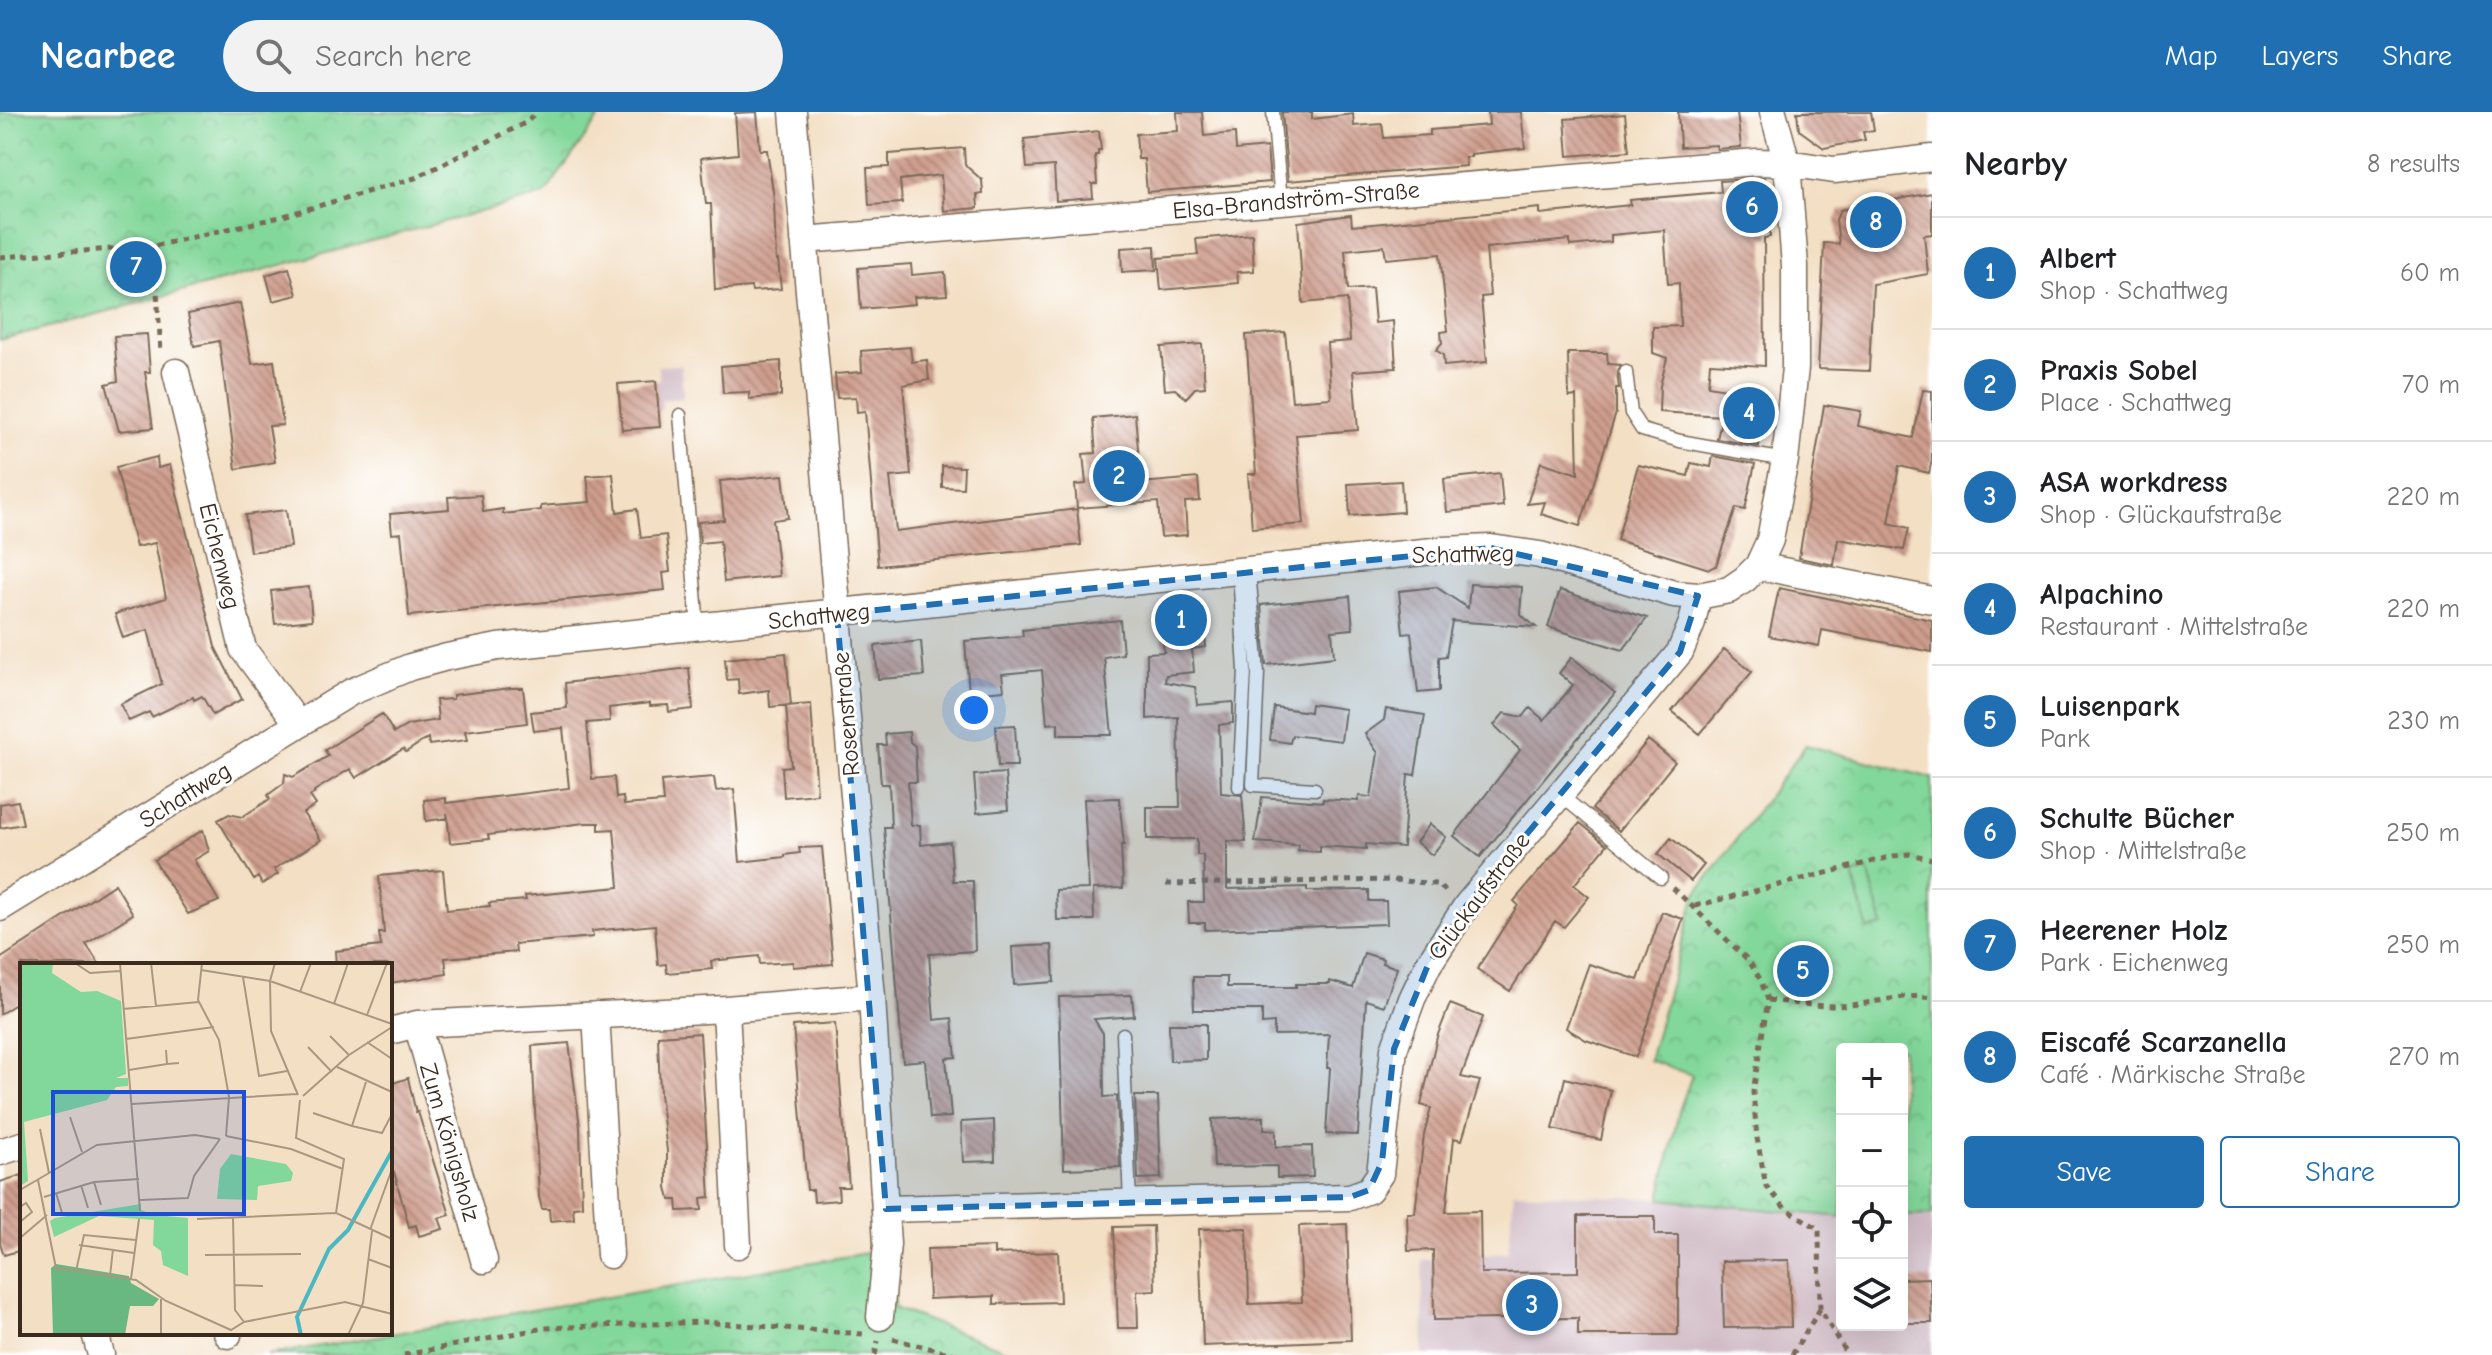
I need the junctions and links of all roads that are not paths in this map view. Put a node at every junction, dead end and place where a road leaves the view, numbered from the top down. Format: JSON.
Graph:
{"nodes":[{"id":1,"x":793,"y":112,"type":"edge"},
{"id":2,"x":1273,"y":112,"type":"edge"},
{"id":3,"x":1773,"y":112,"type":"edge"},
{"id":4,"x":1932,"y":158,"type":"edge"},
{"id":5,"x":1787,"y":163,"type":"junction"},
{"id":6,"x":1281,"y":201,"type":"junction"},
{"id":7,"x":804,"y":240,"type":"junction"},
{"id":8,"x":176,"y":372,"type":"road end"},
{"id":9,"x":1626,"y":372,"type":"dead end"},
{"id":10,"x":680,"y":415,"type":"dead end"},
{"id":11,"x":1785,"y":460,"type":"junction"},
{"id":12,"x":1758,"y":566,"type":"junction"},
{"id":13,"x":1244,"y":571,"type":"junction"},
{"id":14,"x":1698,"y":596,"type":"junction"},
{"id":15,"x":1932,"y":600,"type":"edge"},
{"id":16,"x":837,"y":614,"type":"junction"},
{"id":17,"x":698,"y":628,"type":"junction"},
{"id":18,"x":299,"y":725,"type":"junction"},
{"id":19,"x":1239,"y":787,"type":"dead end"},
{"id":20,"x":1315,"y":789,"type":"dead end"},
{"id":21,"x":1558,"y":793,"type":"junction"},
{"id":22,"x":1661,"y":878,"type":"road end"},
{"id":23,"x":0,"y":908,"type":"edge"},
{"id":24,"x":872,"y":997,"type":"junction"},
{"id":25,"x":726,"y":1009,"type":"junction"},
{"id":26,"x":596,"y":1015,"type":"junction"},
{"id":27,"x":417,"y":1024,"type":"junction"},
{"id":28,"x":392,"y":1030,"type":"edge"},
{"id":29,"x":1123,"y":1034,"type":"dead end"},
{"id":30,"x":20,"y":1146,"type":"edge"},
{"id":31,"x":0,"y":1152,"type":"edge"},
{"id":32,"x":1130,"y":1203,"type":"junction"},
{"id":33,"x":886,"y":1209,"type":"junction"},
{"id":34,"x":738,"y":1245,"type":"dead end"},
{"id":35,"x":610,"y":1255,"type":"dead end"},
{"id":36,"x":484,"y":1260,"type":"dead end"},
{"id":37,"x":880,"y":1317,"type":"dead end"},
{"id":38,"x":96,"y":1335,"type":"edge"},
{"id":39,"x":101,"y":1355,"type":"edge"}],
"edges":[{"from":1,"to":7,"type":"street","name":"Rosenstraße"},
{"from":2,"to":6,"type":"lane"},
{"from":3,"to":5,"type":"street"},
{"from":4,"to":5,"type":"street","name":"Elsa-Brandström-Straße"},
{"from":5,"to":6,"type":"street","name":"Elsa-Brandström-Straße"},
{"from":5,"to":11,"type":"street"},
{"from":6,"to":7,"type":"street","name":"Elsa-Brandström-Straße"},
{"from":7,"to":16,"type":"street","name":"Rosenstraße"},
{"from":8,"to":18,"type":"street","name":"Eichenweg"},
{"from":9,"to":11,"type":"lane"},
{"from":10,"to":17,"type":"lane"},
{"from":11,"to":12,"type":"street"},
{"from":12,"to":14,"type":"street"},
{"from":12,"to":15,"type":"street"},
{"from":13,"to":14,"type":"street","name":"Schattweg"},
{"from":13,"to":16,"type":"street","name":"Schattweg"},
{"from":13,"to":19,"type":"lane"},
{"from":13,"to":20,"type":"lane"},
{"from":14,"to":21,"type":"street","name":"Glückaufstraße"},
{"from":16,"to":17,"type":"street","name":"Schattweg"},
{"from":16,"to":24,"type":"street","name":"Rosenstraße"},
{"from":17,"to":18,"type":"street","name":"Schattweg"},
{"from":18,"to":23,"type":"street","name":"Schattweg"},
{"from":21,"to":22,"type":"lane"},
{"from":21,"to":32,"type":"street","name":"Glückaufstraße"},
{"from":24,"to":25,"type":"street"},
{"from":24,"to":33,"type":"street","name":"Rosenstraße"},
{"from":25,"to":26,"type":"street"},
{"from":25,"to":34,"type":"street"},
{"from":26,"to":27,"type":"street"},
{"from":26,"to":35,"type":"street"},
{"from":27,"to":28,"type":"street"},
{"from":27,"to":36,"type":"street","name":"Zum Königsholz"},
{"from":29,"to":32,"type":"lane"},
{"from":30,"to":31,"type":"street"},
{"from":32,"to":33,"type":"street","name":"Glückaufstraße"},
{"from":33,"to":37,"type":"street","name":"Rosenstraße"},
{"from":38,"to":39,"type":"street"}]}
